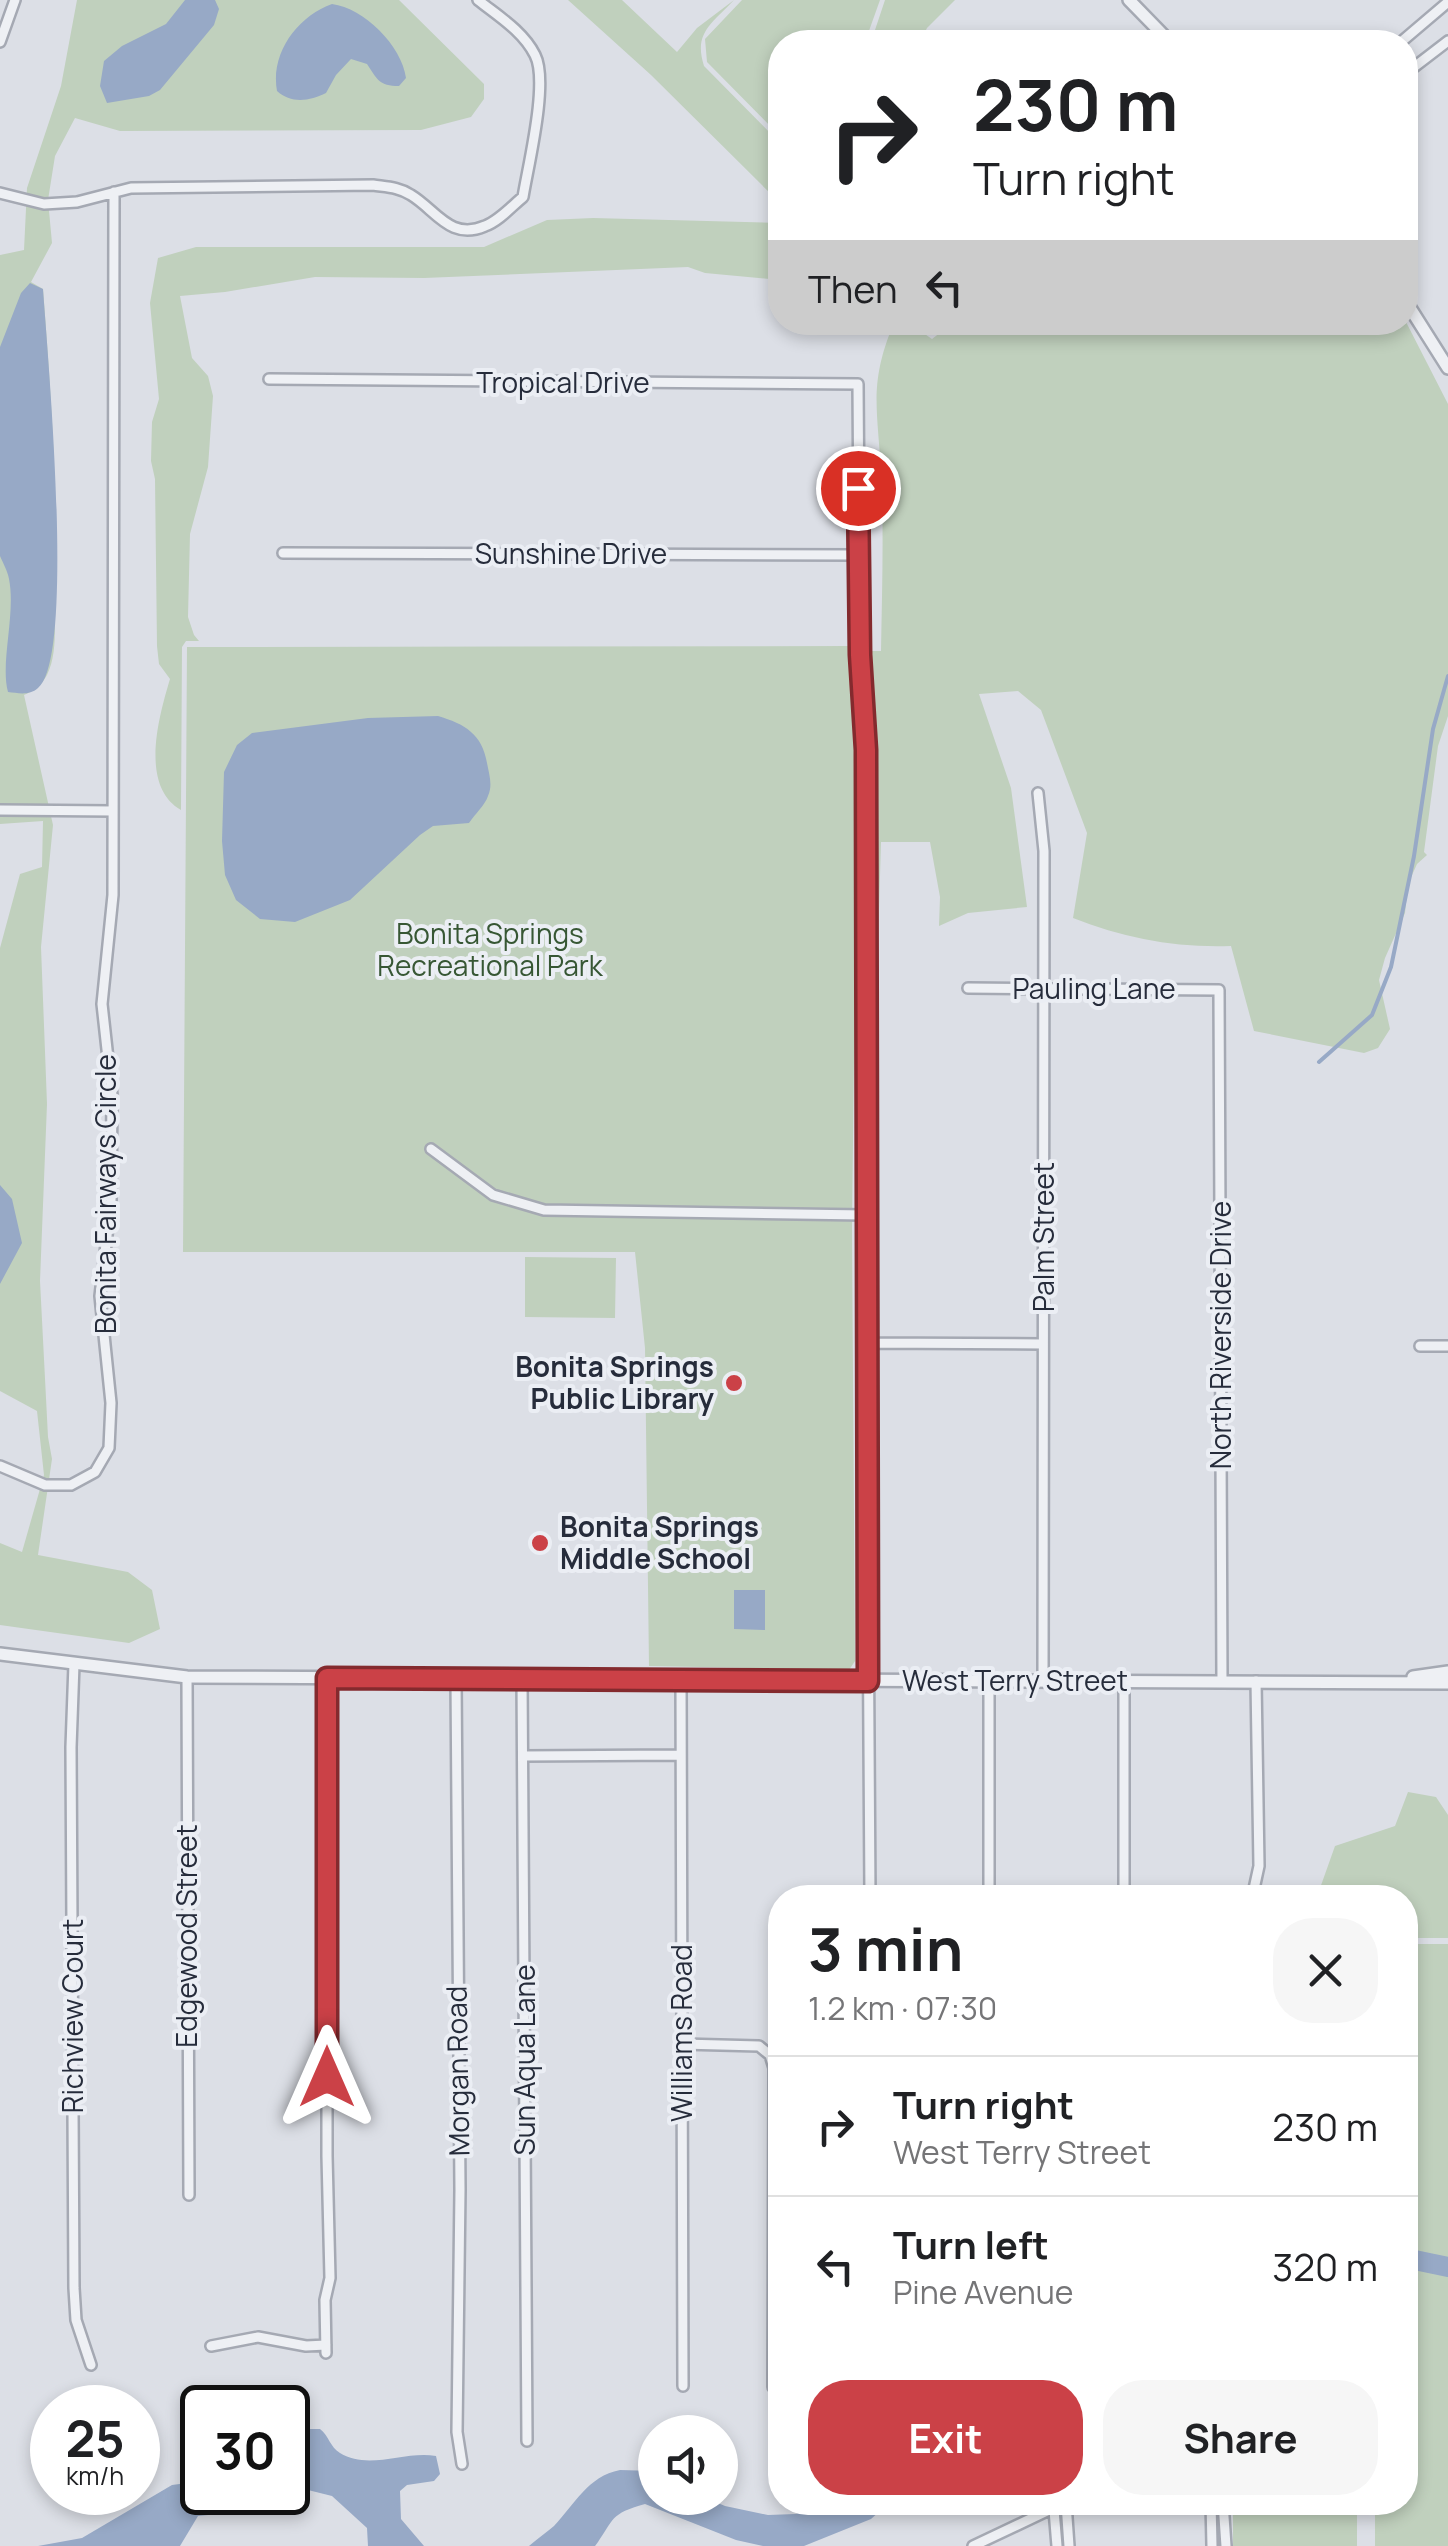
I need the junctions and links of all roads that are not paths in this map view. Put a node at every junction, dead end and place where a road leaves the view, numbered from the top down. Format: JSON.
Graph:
{"nodes":[{"id":1,"x":15,"y":0,"type":"edge"},
{"id":2,"x":478,"y":0,"type":"edge"},
{"id":3,"x":1129,"y":0,"type":"edge"},
{"id":4,"x":1447,"y":5,"type":"edge"},
{"id":5,"x":1158,"y":30,"type":"edge"},
{"id":6,"x":1415,"y":30,"type":"edge"},
{"id":7,"x":1448,"y":41,"type":"edge"},
{"id":8,"x":0,"y":42,"type":"edge"},
{"id":9,"x":1418,"y":64,"type":"edge"},
{"id":10,"x":114,"y":192,"type":"junction"},
{"id":11,"x":0,"y":193,"type":"edge"},
{"id":12,"x":1418,"y":321,"type":"edge"},
{"id":13,"x":1448,"y":368,"type":"edge"},
{"id":14,"x":269,"y":379,"type":"dead end"},
{"id":15,"x":283,"y":553,"type":"dead end"},
{"id":16,"x":858,"y":555,"type":"junction"},
{"id":17,"x":1038,"y":793,"type":"dead end"},
{"id":18,"x":0,"y":810,"type":"edge"},
{"id":19,"x":113,"y":810,"type":"junction"},
{"id":20,"x":968,"y":988,"type":"dead end"},
{"id":21,"x":1044,"y":989,"type":"junction"},
{"id":22,"x":1219,"y":990,"type":"joint"},
{"id":23,"x":431,"y":1149,"type":"dead end"},
{"id":24,"x":865,"y":1216,"type":"junction"},
{"id":25,"x":866,"y":1344,"type":"junction"},
{"id":26,"x":1043,"y":1344,"type":"junction"},
{"id":27,"x":1420,"y":1346,"type":"dead end"},
{"id":28,"x":1448,"y":1346,"type":"edge"},
{"id":29,"x":0,"y":1466,"type":"edge"},
{"id":30,"x":0,"y":1654,"type":"edge"},
{"id":31,"x":74,"y":1664,"type":"junction"},
{"id":32,"x":1448,"y":1672,"type":"edge"},
{"id":33,"x":187,"y":1677,"type":"junction"},
{"id":34,"x":327,"y":1678,"type":"junction"},
{"id":35,"x":456,"y":1679,"type":"junction"},
{"id":36,"x":522,"y":1679,"type":"junction"},
{"id":37,"x":680,"y":1680,"type":"junction"},
{"id":38,"x":868,"y":1681,"type":"junction"},
{"id":39,"x":989,"y":1681,"type":"junction"},
{"id":40,"x":1043,"y":1681,"type":"junction"},
{"id":41,"x":1124,"y":1681,"type":"junction"},
{"id":42,"x":1222,"y":1681,"type":"junction"},
{"id":43,"x":1256,"y":1682,"type":"junction"},
{"id":44,"x":1371,"y":1682,"type":"junction"},
{"id":45,"x":1448,"y":1683,"type":"edge"},
{"id":46,"x":681,"y":1755,"type":"junction"},
{"id":47,"x":523,"y":1756,"type":"junction"},
{"id":48,"x":870,"y":1885,"type":"edge"},
{"id":49,"x":990,"y":1885,"type":"edge"},
{"id":50,"x":1124,"y":1885,"type":"edge"},
{"id":51,"x":1256,"y":1885,"type":"edge"},
{"id":52,"x":682,"y":2044,"type":"junction"},
{"id":53,"x":768,"y":2053,"type":"edge"},
{"id":54,"x":189,"y":2195,"type":"dead end"},
{"id":55,"x":211,"y":2346,"type":"dead end"},
{"id":56,"x":91,"y":2365,"type":"dead end"},
{"id":57,"x":683,"y":2386,"type":"dead end"},
{"id":58,"x":528,"y":2441,"type":"dead end"},
{"id":59,"x":462,"y":2464,"type":"dead end"},
{"id":60,"x":1043,"y":2515,"type":"edge"},
{"id":61,"x":1054,"y":2515,"type":"edge"},
{"id":62,"x":1067,"y":2515,"type":"edge"},
{"id":63,"x":1212,"y":2515,"type":"edge"},
{"id":64,"x":1224,"y":2515,"type":"edge"},
{"id":65,"x":972,"y":2546,"type":"edge"},
{"id":66,"x":1057,"y":2546,"type":"edge"},
{"id":67,"x":1069,"y":2546,"type":"edge"},
{"id":68,"x":1212,"y":2546,"type":"edge"},
{"id":69,"x":1226,"y":2546,"type":"edge"}],
"edges":[{"from":1,"to":8,"type":"street"},
{"from":2,"to":10,"type":"street"},
{"from":3,"to":5,"type":"street"},
{"from":4,"to":6,"type":"street"},
{"from":7,"to":9,"type":"street"},
{"from":10,"to":11,"type":"street"},
{"from":10,"to":19,"type":"street"},
{"from":12,"to":13,"type":"street"},
{"from":14,"to":16,"type":"street","name":"Tropical Drive"},
{"from":15,"to":16,"type":"street","name":"Sunshine Drive"},
{"from":16,"to":24,"type":"street"},
{"from":17,"to":21,"type":"street","name":"Palm Street"},
{"from":18,"to":19,"type":"street"},
{"from":19,"to":29,"type":"street","name":"Bonita Fairways Circle"},
{"from":20,"to":21,"type":"street","name":"Pauling Lane"},
{"from":21,"to":22,"type":"street","name":"Pauling Lane"},
{"from":21,"to":26,"type":"street","name":"Palm Street"},
{"from":22,"to":42,"type":"street","name":"North Riverside Drive"},
{"from":23,"to":24,"type":"street"},
{"from":24,"to":25,"type":"street"},
{"from":25,"to":26,"type":"street"},
{"from":25,"to":38,"type":"street"},
{"from":26,"to":40,"type":"street","name":"Palm Street"},
{"from":27,"to":28,"type":"street"},
{"from":30,"to":31,"type":"street","name":"West Terry Street"},
{"from":31,"to":33,"type":"street","name":"West Terry Street"},
{"from":31,"to":56,"type":"street","name":"Richview Court"},
{"from":32,"to":44,"type":"street","name":"West Terry Street"},
{"from":33,"to":34,"type":"street","name":"West Terry Street"},
{"from":33,"to":54,"type":"street","name":"Edgewood Street"},
{"from":34,"to":35,"type":"street","name":"West Terry Street"},
{"from":34,"to":55,"type":"street"},
{"from":35,"to":36,"type":"street","name":"West Terry Street"},
{"from":35,"to":59,"type":"street","name":"Morgan Road"},
{"from":36,"to":37,"type":"street","name":"West Terry Street"},
{"from":36,"to":47,"type":"street","name":"Sun Aqua Lane"},
{"from":37,"to":38,"type":"street","name":"West Terry Street"},
{"from":37,"to":46,"type":"street","name":"Williams Road"},
{"from":38,"to":39,"type":"street","name":"West Terry Street"},
{"from":38,"to":48,"type":"street"},
{"from":39,"to":40,"type":"street","name":"West Terry Street"},
{"from":39,"to":49,"type":"street"},
{"from":40,"to":41,"type":"street","name":"West Terry Street"},
{"from":41,"to":42,"type":"street","name":"West Terry Street"},
{"from":41,"to":50,"type":"street"},
{"from":42,"to":43,"type":"street","name":"West Terry Street"},
{"from":43,"to":44,"type":"street","name":"West Terry Street"},
{"from":43,"to":51,"type":"street"},
{"from":44,"to":45,"type":"street","name":"West Terry Street"},
{"from":46,"to":47,"type":"street"},
{"from":46,"to":52,"type":"street","name":"Williams Road"},
{"from":47,"to":58,"type":"street","name":"Sun Aqua Lane"},
{"from":52,"to":53,"type":"street"},
{"from":52,"to":57,"type":"street","name":"Williams Road"},
{"from":60,"to":65,"type":"street"},
{"from":61,"to":66,"type":"street"},
{"from":62,"to":67,"type":"street"},
{"from":63,"to":68,"type":"street"},
{"from":64,"to":69,"type":"street"}]}
